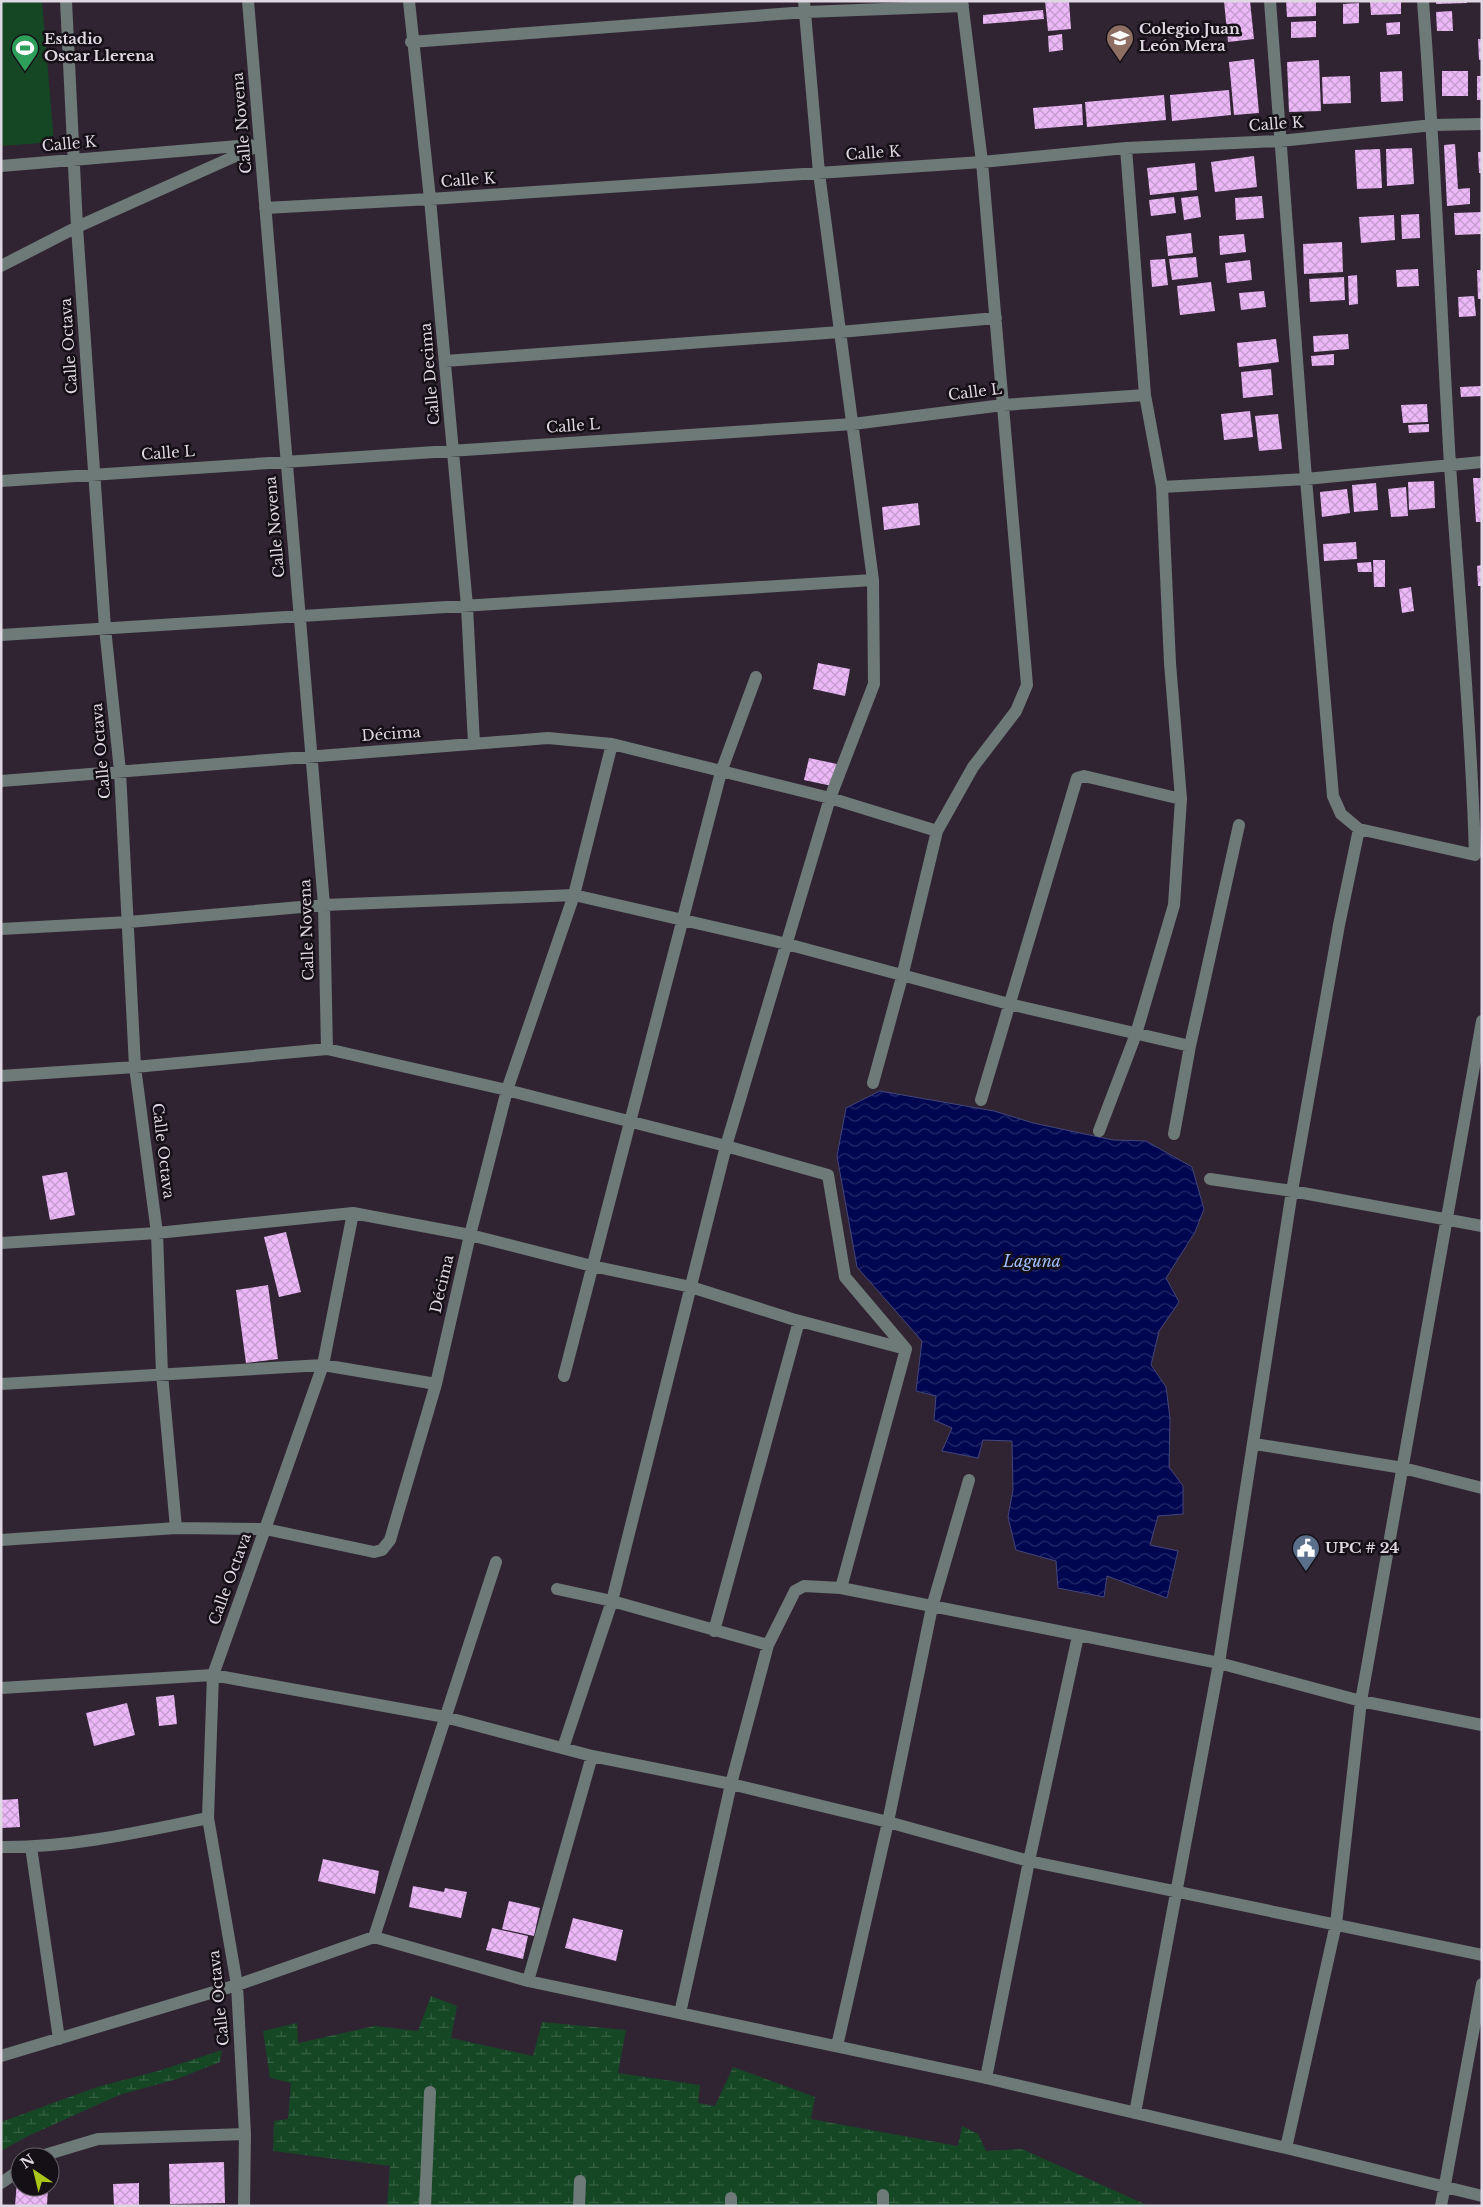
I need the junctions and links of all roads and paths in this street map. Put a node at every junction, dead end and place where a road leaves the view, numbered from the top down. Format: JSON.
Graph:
{"nodes":[{"id":1,"x":66,"y":1,"type":"edge"},
{"id":2,"x":248,"y":1,"type":"edge"},
{"id":3,"x":409,"y":1,"type":"edge"},
{"id":4,"x":1270,"y":1,"type":"edge"},
{"id":5,"x":1423,"y":1,"type":"edge"},
{"id":6,"x":962,"y":4,"type":"edge"},
{"id":7,"x":805,"y":7,"type":"edge"},
{"id":8,"x":412,"y":42,"type":"junction"},
{"id":9,"x":1482,"y":124,"type":"edge"},
{"id":10,"x":1433,"y":125,"type":"junction"},
{"id":11,"x":1280,"y":141,"type":"junction"},
{"id":12,"x":260,"y":144,"type":"junction"},
{"id":13,"x":1126,"y":148,"type":"junction"},
{"id":14,"x":75,"y":160,"type":"junction"},
{"id":15,"x":982,"y":162,"type":"junction"},
{"id":16,"x":1,"y":166,"type":"edge"},
{"id":17,"x":819,"y":173,"type":"junction"},
{"id":18,"x":430,"y":199,"type":"junction"},
{"id":19,"x":265,"y":208,"type":"junction"},
{"id":20,"x":77,"y":228,"type":"junction"},
{"id":21,"x":1,"y":266,"type":"edge"},
{"id":22,"x":996,"y":318,"type":"junction"},
{"id":23,"x":840,"y":332,"type":"junction"},
{"id":24,"x":445,"y":361,"type":"junction"},
{"id":25,"x":1145,"y":396,"type":"junction"},
{"id":26,"x":1003,"y":405,"type":"junction"},
{"id":27,"x":853,"y":424,"type":"junction"},
{"id":28,"x":452,"y":450,"type":"junction"},
{"id":29,"x":286,"y":462,"type":"junction"},
{"id":30,"x":1482,"y":462,"type":"edge"},
{"id":31,"x":1450,"y":464,"type":"junction"},
{"id":32,"x":94,"y":475,"type":"junction"},
{"id":33,"x":1306,"y":479,"type":"junction"},
{"id":34,"x":1,"y":481,"type":"edge"},
{"id":35,"x":1162,"y":487,"type":"junction"},
{"id":36,"x":873,"y":580,"type":"junction"},
{"id":37,"x":467,"y":606,"type":"junction"},
{"id":38,"x":299,"y":616,"type":"junction"},
{"id":39,"x":104,"y":628,"type":"junction"},
{"id":40,"x":1,"y":635,"type":"edge"},
{"id":41,"x":756,"y":677,"type":"dead end"},
{"id":42,"x":474,"y":744,"type":"junction"},
{"id":43,"x":612,"y":744,"type":"junction"},
{"id":44,"x":310,"y":756,"type":"junction"},
{"id":45,"x":120,"y":771,"type":"junction"},
{"id":46,"x":721,"y":772,"type":"junction"},
{"id":47,"x":1,"y":781,"type":"edge"},
{"id":48,"x":830,"y":798,"type":"junction"},
{"id":49,"x":1181,"y":799,"type":"junction"},
{"id":50,"x":1238,"y":825,"type":"dead end"},
{"id":51,"x":1359,"y":829,"type":"junction"},
{"id":52,"x":937,"y":832,"type":"junction"},
{"id":53,"x":1478,"y":856,"type":"edge"},
{"id":54,"x":574,"y":895,"type":"junction"},
{"id":55,"x":324,"y":906,"type":"junction"},
{"id":56,"x":681,"y":920,"type":"junction"},
{"id":57,"x":129,"y":922,"type":"junction"},
{"id":58,"x":1,"y":929,"type":"edge"},
{"id":59,"x":787,"y":944,"type":"junction"},
{"id":60,"x":902,"y":977,"type":"junction"},
{"id":61,"x":1009,"y":1004,"type":"junction"},
{"id":62,"x":1482,"y":1021,"type":"edge"},
{"id":63,"x":1136,"y":1034,"type":"junction"},
{"id":64,"x":1190,"y":1046,"type":"junction"},
{"id":65,"x":327,"y":1050,"type":"junction"},
{"id":66,"x":135,"y":1067,"type":"junction"},
{"id":67,"x":1,"y":1076,"type":"edge"},
{"id":68,"x":873,"y":1083,"type":"dead end"},
{"id":69,"x":507,"y":1090,"type":"junction"},
{"id":70,"x":981,"y":1100,"type":"dead end"},
{"id":71,"x":630,"y":1122,"type":"junction"},
{"id":72,"x":1099,"y":1131,"type":"dead end"},
{"id":73,"x":1174,"y":1134,"type":"dead end"},
{"id":74,"x":726,"y":1146,"type":"junction"},
{"id":75,"x":1210,"y":1179,"type":"dead end"},
{"id":76,"x":1292,"y":1191,"type":"junction"},
{"id":77,"x":353,"y":1213,"type":"junction"},
{"id":78,"x":1446,"y":1220,"type":"junction"},
{"id":79,"x":1482,"y":1226,"type":"edge"},
{"id":80,"x":157,"y":1233,"type":"junction"},
{"id":81,"x":470,"y":1235,"type":"junction"},
{"id":82,"x":1,"y":1243,"type":"edge"},
{"id":83,"x":592,"y":1266,"type":"junction"},
{"id":84,"x":690,"y":1287,"type":"junction"},
{"id":85,"x":799,"y":1320,"type":"junction"},
{"id":86,"x":906,"y":1349,"type":"junction"},
{"id":87,"x":322,"y":1365,"type":"junction"},
{"id":88,"x":162,"y":1374,"type":"junction"},
{"id":89,"x":564,"y":1376,"type":"dead end"},
{"id":90,"x":1,"y":1384,"type":"edge"},
{"id":91,"x":436,"y":1384,"type":"junction"},
{"id":92,"x":1255,"y":1444,"type":"junction"},
{"id":93,"x":1404,"y":1468,"type":"junction"},
{"id":94,"x":969,"y":1480,"type":"dead end"},
{"id":95,"x":1482,"y":1488,"type":"edge"},
{"id":96,"x":176,"y":1528,"type":"junction"},
{"id":97,"x":265,"y":1529,"type":"junction"},
{"id":98,"x":1,"y":1540,"type":"edge"},
{"id":99,"x":496,"y":1562,"type":"dead end"},
{"id":100,"x":842,"y":1588,"type":"junction"},
{"id":101,"x":556,"y":1589,"type":"dead end"},
{"id":102,"x":612,"y":1601,"type":"junction"},
{"id":103,"x":932,"y":1607,"type":"junction"},
{"id":104,"x":714,"y":1631,"type":"junction"},
{"id":105,"x":1078,"y":1636,"type":"junction"},
{"id":106,"x":768,"y":1645,"type":"junction"},
{"id":107,"x":1219,"y":1663,"type":"junction"},
{"id":108,"x":213,"y":1675,"type":"junction"},
{"id":109,"x":1,"y":1688,"type":"edge"},
{"id":110,"x":1361,"y":1702,"type":"junction"},
{"id":111,"x":445,"y":1717,"type":"junction"},
{"id":112,"x":1482,"y":1725,"type":"edge"},
{"id":113,"x":563,"y":1748,"type":"junction"},
{"id":114,"x":592,"y":1756,"type":"junction"},
{"id":115,"x":731,"y":1784,"type":"junction"},
{"id":116,"x":208,"y":1818,"type":"junction"},
{"id":117,"x":888,"y":1822,"type":"junction"},
{"id":118,"x":1,"y":1847,"type":"edge"},
{"id":119,"x":31,"y":1847,"type":"junction"},
{"id":120,"x":1029,"y":1861,"type":"junction"},
{"id":121,"x":1177,"y":1891,"type":"junction"},
{"id":122,"x":1336,"y":1924,"type":"junction"},
{"id":123,"x":374,"y":1937,"type":"junction"},
{"id":124,"x":1482,"y":1955,"type":"edge"},
{"id":125,"x":528,"y":1981,"type":"junction"},
{"id":126,"x":1482,"y":1984,"type":"edge"},
{"id":127,"x":237,"y":1985,"type":"junction"},
{"id":128,"x":680,"y":2013,"type":"junction"},
{"id":129,"x":59,"y":2039,"type":"junction"},
{"id":130,"x":837,"y":2046,"type":"junction"},
{"id":131,"x":1,"y":2056,"type":"edge"},
{"id":132,"x":986,"y":2078,"type":"junction"},
{"id":133,"x":430,"y":2092,"type":"dead end"},
{"id":134,"x":1135,"y":2113,"type":"junction"},
{"id":135,"x":245,"y":2134,"type":"junction"},
{"id":136,"x":1286,"y":2148,"type":"junction"},
{"id":137,"x":60,"y":2150,"type":"edge"},
{"id":138,"x":580,"y":2182,"type":"dead end"},
{"id":139,"x":1444,"y":2188,"type":"junction"},
{"id":140,"x":1482,"y":2196,"type":"edge"},
{"id":141,"x":244,"y":2206,"type":"edge"},
{"id":142,"x":425,"y":2206,"type":"edge"},
{"id":143,"x":579,"y":2206,"type":"edge"},
{"id":144,"x":1441,"y":2206,"type":"edge"}],
"edges":[{"from":1,"to":14,"type":"street","name":"Calle Octava"},
{"from":2,"to":12,"type":"street","name":"Calle Novena"},
{"from":3,"to":8,"type":"street","name":"Calle Decima"},
{"from":4,"to":11,"type":"street"},
{"from":5,"to":10,"type":"street"},
{"from":6,"to":7,"type":"street"},
{"from":6,"to":15,"type":"street"},
{"from":7,"to":8,"type":"street"},
{"from":7,"to":17,"type":"street"},
{"from":8,"to":18,"type":"street","name":"Calle Decima"},
{"from":9,"to":10,"type":"street","name":"Calle K"},
{"from":10,"to":11,"type":"street","name":"Calle K"},
{"from":10,"to":31,"type":"street"},
{"from":11,"to":13,"type":"street","name":"Calle K"},
{"from":11,"to":33,"type":"street"},
{"from":12,"to":14,"type":"street","name":"Calle K"},
{"from":12,"to":19,"type":"street","name":"Calle Novena"},
{"from":12,"to":20,"type":"street"},
{"from":13,"to":15,"type":"street","name":"Calle K"},
{"from":13,"to":25,"type":"street"},
{"from":14,"to":16,"type":"street","name":"Calle K"},
{"from":14,"to":20,"type":"street","name":"Calle Octava"},
{"from":15,"to":17,"type":"street","name":"Calle K"},
{"from":15,"to":22,"type":"street"},
{"from":17,"to":18,"type":"street","name":"Calle K"},
{"from":17,"to":23,"type":"street"},
{"from":18,"to":19,"type":"street","name":"Calle K"},
{"from":18,"to":24,"type":"street","name":"Calle Decima"},
{"from":19,"to":29,"type":"street","name":"Calle Novena"},
{"from":20,"to":21,"type":"street"},
{"from":20,"to":32,"type":"street","name":"Calle Octava"},
{"from":22,"to":23,"type":"street"},
{"from":22,"to":26,"type":"street"},
{"from":23,"to":24,"type":"street"},
{"from":23,"to":27,"type":"street"},
{"from":24,"to":28,"type":"street","name":"Calle Decima"},
{"from":25,"to":26,"type":"street","name":"Calle L"},
{"from":25,"to":35,"type":"street"},
{"from":26,"to":27,"type":"street","name":"Calle L"},
{"from":26,"to":52,"type":"street"},
{"from":27,"to":28,"type":"street","name":"Calle L"},
{"from":27,"to":36,"type":"street"},
{"from":28,"to":29,"type":"street","name":"Calle L"},
{"from":28,"to":37,"type":"street","name":"Calle Decima"},
{"from":29,"to":32,"type":"street","name":"Calle L"},
{"from":29,"to":38,"type":"street","name":"Calle Novena"},
{"from":30,"to":31,"type":"street"},
{"from":31,"to":33,"type":"street"},
{"from":31,"to":53,"type":"street"},
{"from":32,"to":34,"type":"street","name":"Calle L"},
{"from":32,"to":39,"type":"street","name":"Calle Octava"},
{"from":33,"to":35,"type":"street"},
{"from":33,"to":51,"type":"street"},
{"from":35,"to":49,"type":"street"},
{"from":36,"to":37,"type":"street"},
{"from":36,"to":48,"type":"street"},
{"from":37,"to":38,"type":"street"},
{"from":37,"to":42,"type":"street","name":"Calle Decima"},
{"from":38,"to":39,"type":"street"},
{"from":38,"to":44,"type":"street","name":"Calle Novena"},
{"from":39,"to":40,"type":"street"},
{"from":39,"to":45,"type":"street","name":"Calle Octava"},
{"from":41,"to":46,"type":"street"},
{"from":42,"to":43,"type":"street","name":"Décima"},
{"from":42,"to":44,"type":"street","name":"Décima"},
{"from":43,"to":46,"type":"street","name":"Décima"},
{"from":43,"to":54,"type":"street","name":"Décima"},
{"from":44,"to":45,"type":"street","name":"Décima"},
{"from":44,"to":55,"type":"street","name":"Calle Novena"},
{"from":45,"to":47,"type":"street","name":"Décima"},
{"from":45,"to":57,"type":"street","name":"Calle Octava"},
{"from":46,"to":48,"type":"street","name":"Décima"},
{"from":46,"to":56,"type":"street"},
{"from":48,"to":52,"type":"street","name":"Décima"},
{"from":48,"to":59,"type":"street"},
{"from":49,"to":61,"type":"street"},
{"from":49,"to":63,"type":"street"},
{"from":50,"to":64,"type":"street"},
{"from":51,"to":53,"type":"street"},
{"from":51,"to":76,"type":"street"},
{"from":52,"to":60,"type":"street"},
{"from":54,"to":55,"type":"street"},
{"from":54,"to":56,"type":"street"},
{"from":54,"to":69,"type":"street","name":"Décima"},
{"from":55,"to":57,"type":"street"},
{"from":55,"to":65,"type":"street","name":"Calle Novena"},
{"from":56,"to":59,"type":"street"},
{"from":56,"to":71,"type":"street"},
{"from":57,"to":58,"type":"street"},
{"from":57,"to":66,"type":"street","name":"Calle Octava"},
{"from":59,"to":60,"type":"street"},
{"from":59,"to":74,"type":"street"},
{"from":60,"to":61,"type":"street"},
{"from":60,"to":68,"type":"street"},
{"from":61,"to":63,"type":"street"},
{"from":61,"to":70,"type":"street"},
{"from":62,"to":78,"type":"street"},
{"from":63,"to":64,"type":"street"},
{"from":63,"to":72,"type":"street"},
{"from":64,"to":73,"type":"street"},
{"from":65,"to":66,"type":"street"},
{"from":65,"to":69,"type":"street"},
{"from":66,"to":67,"type":"street"},
{"from":66,"to":80,"type":"street","name":"Calle Octava"},
{"from":69,"to":71,"type":"street"},
{"from":69,"to":81,"type":"street","name":"Décima"},
{"from":71,"to":74,"type":"street"},
{"from":71,"to":83,"type":"street"},
{"from":74,"to":84,"type":"street"},
{"from":74,"to":86,"type":"street"},
{"from":75,"to":76,"type":"street"},
{"from":76,"to":78,"type":"street"},
{"from":76,"to":92,"type":"street"},
{"from":77,"to":80,"type":"street"},
{"from":77,"to":81,"type":"street"},
{"from":77,"to":87,"type":"street"},
{"from":78,"to":79,"type":"street"},
{"from":78,"to":93,"type":"street"},
{"from":80,"to":82,"type":"street"},
{"from":80,"to":88,"type":"street","name":"Calle Octava"},
{"from":81,"to":83,"type":"street"},
{"from":81,"to":91,"type":"street","name":"Décima"},
{"from":83,"to":84,"type":"street"},
{"from":83,"to":89,"type":"street"},
{"from":84,"to":85,"type":"street"},
{"from":84,"to":102,"type":"street"},
{"from":85,"to":86,"type":"street"},
{"from":85,"to":104,"type":"street"},
{"from":86,"to":100,"type":"street"},
{"from":87,"to":88,"type":"street"},
{"from":87,"to":91,"type":"street"},
{"from":87,"to":97,"type":"street"},
{"from":88,"to":90,"type":"street"},
{"from":88,"to":96,"type":"street","name":"Calle Octava"},
{"from":91,"to":97,"type":"street","name":"Décima"},
{"from":92,"to":93,"type":"street"},
{"from":92,"to":107,"type":"street"},
{"from":93,"to":95,"type":"street"},
{"from":93,"to":110,"type":"street"},
{"from":94,"to":103,"type":"street"},
{"from":96,"to":97,"type":"street","name":"Calle Octava"},
{"from":96,"to":98,"type":"street"},
{"from":97,"to":108,"type":"street","name":"Calle Octava"},
{"from":99,"to":111,"type":"street"},
{"from":100,"to":103,"type":"street"},
{"from":100,"to":106,"type":"street"},
{"from":101,"to":102,"type":"street"},
{"from":102,"to":104,"type":"street"},
{"from":102,"to":113,"type":"street"},
{"from":103,"to":105,"type":"street"},
{"from":103,"to":117,"type":"street"},
{"from":104,"to":106,"type":"street"},
{"from":105,"to":107,"type":"street"},
{"from":105,"to":120,"type":"street"},
{"from":106,"to":115,"type":"street"},
{"from":107,"to":110,"type":"street"},
{"from":107,"to":121,"type":"street"},
{"from":108,"to":109,"type":"street"},
{"from":108,"to":111,"type":"street"},
{"from":108,"to":116,"type":"street","name":"Calle Octava"},
{"from":110,"to":112,"type":"street"},
{"from":110,"to":122,"type":"street"},
{"from":111,"to":113,"type":"street"},
{"from":111,"to":123,"type":"street"},
{"from":113,"to":114,"type":"street"},
{"from":114,"to":115,"type":"street"},
{"from":114,"to":125,"type":"street"},
{"from":115,"to":117,"type":"street"},
{"from":115,"to":128,"type":"street"},
{"from":116,"to":119,"type":"street"},
{"from":116,"to":127,"type":"street","name":"Calle Octava"},
{"from":117,"to":120,"type":"street"},
{"from":117,"to":130,"type":"street"},
{"from":118,"to":119,"type":"street"},
{"from":119,"to":129,"type":"street"},
{"from":120,"to":121,"type":"street"},
{"from":120,"to":132,"type":"street"},
{"from":121,"to":122,"type":"street"},
{"from":121,"to":134,"type":"street"},
{"from":122,"to":124,"type":"street"},
{"from":122,"to":136,"type":"street"},
{"from":123,"to":125,"type":"street"},
{"from":123,"to":127,"type":"street"},
{"from":125,"to":128,"type":"street"},
{"from":126,"to":139,"type":"street"},
{"from":127,"to":129,"type":"street"},
{"from":127,"to":135,"type":"street","name":"Calle Octava"},
{"from":128,"to":130,"type":"street"},
{"from":129,"to":131,"type":"street"},
{"from":130,"to":132,"type":"street"},
{"from":132,"to":134,"type":"street"},
{"from":133,"to":142,"type":"street"},
{"from":134,"to":136,"type":"street"},
{"from":135,"to":137,"type":"street"},
{"from":135,"to":141,"type":"street","name":"Calle Octava"},
{"from":136,"to":139,"type":"street"},
{"from":138,"to":143,"type":"street"},
{"from":139,"to":140,"type":"street"},
{"from":139,"to":144,"type":"street"}]}
